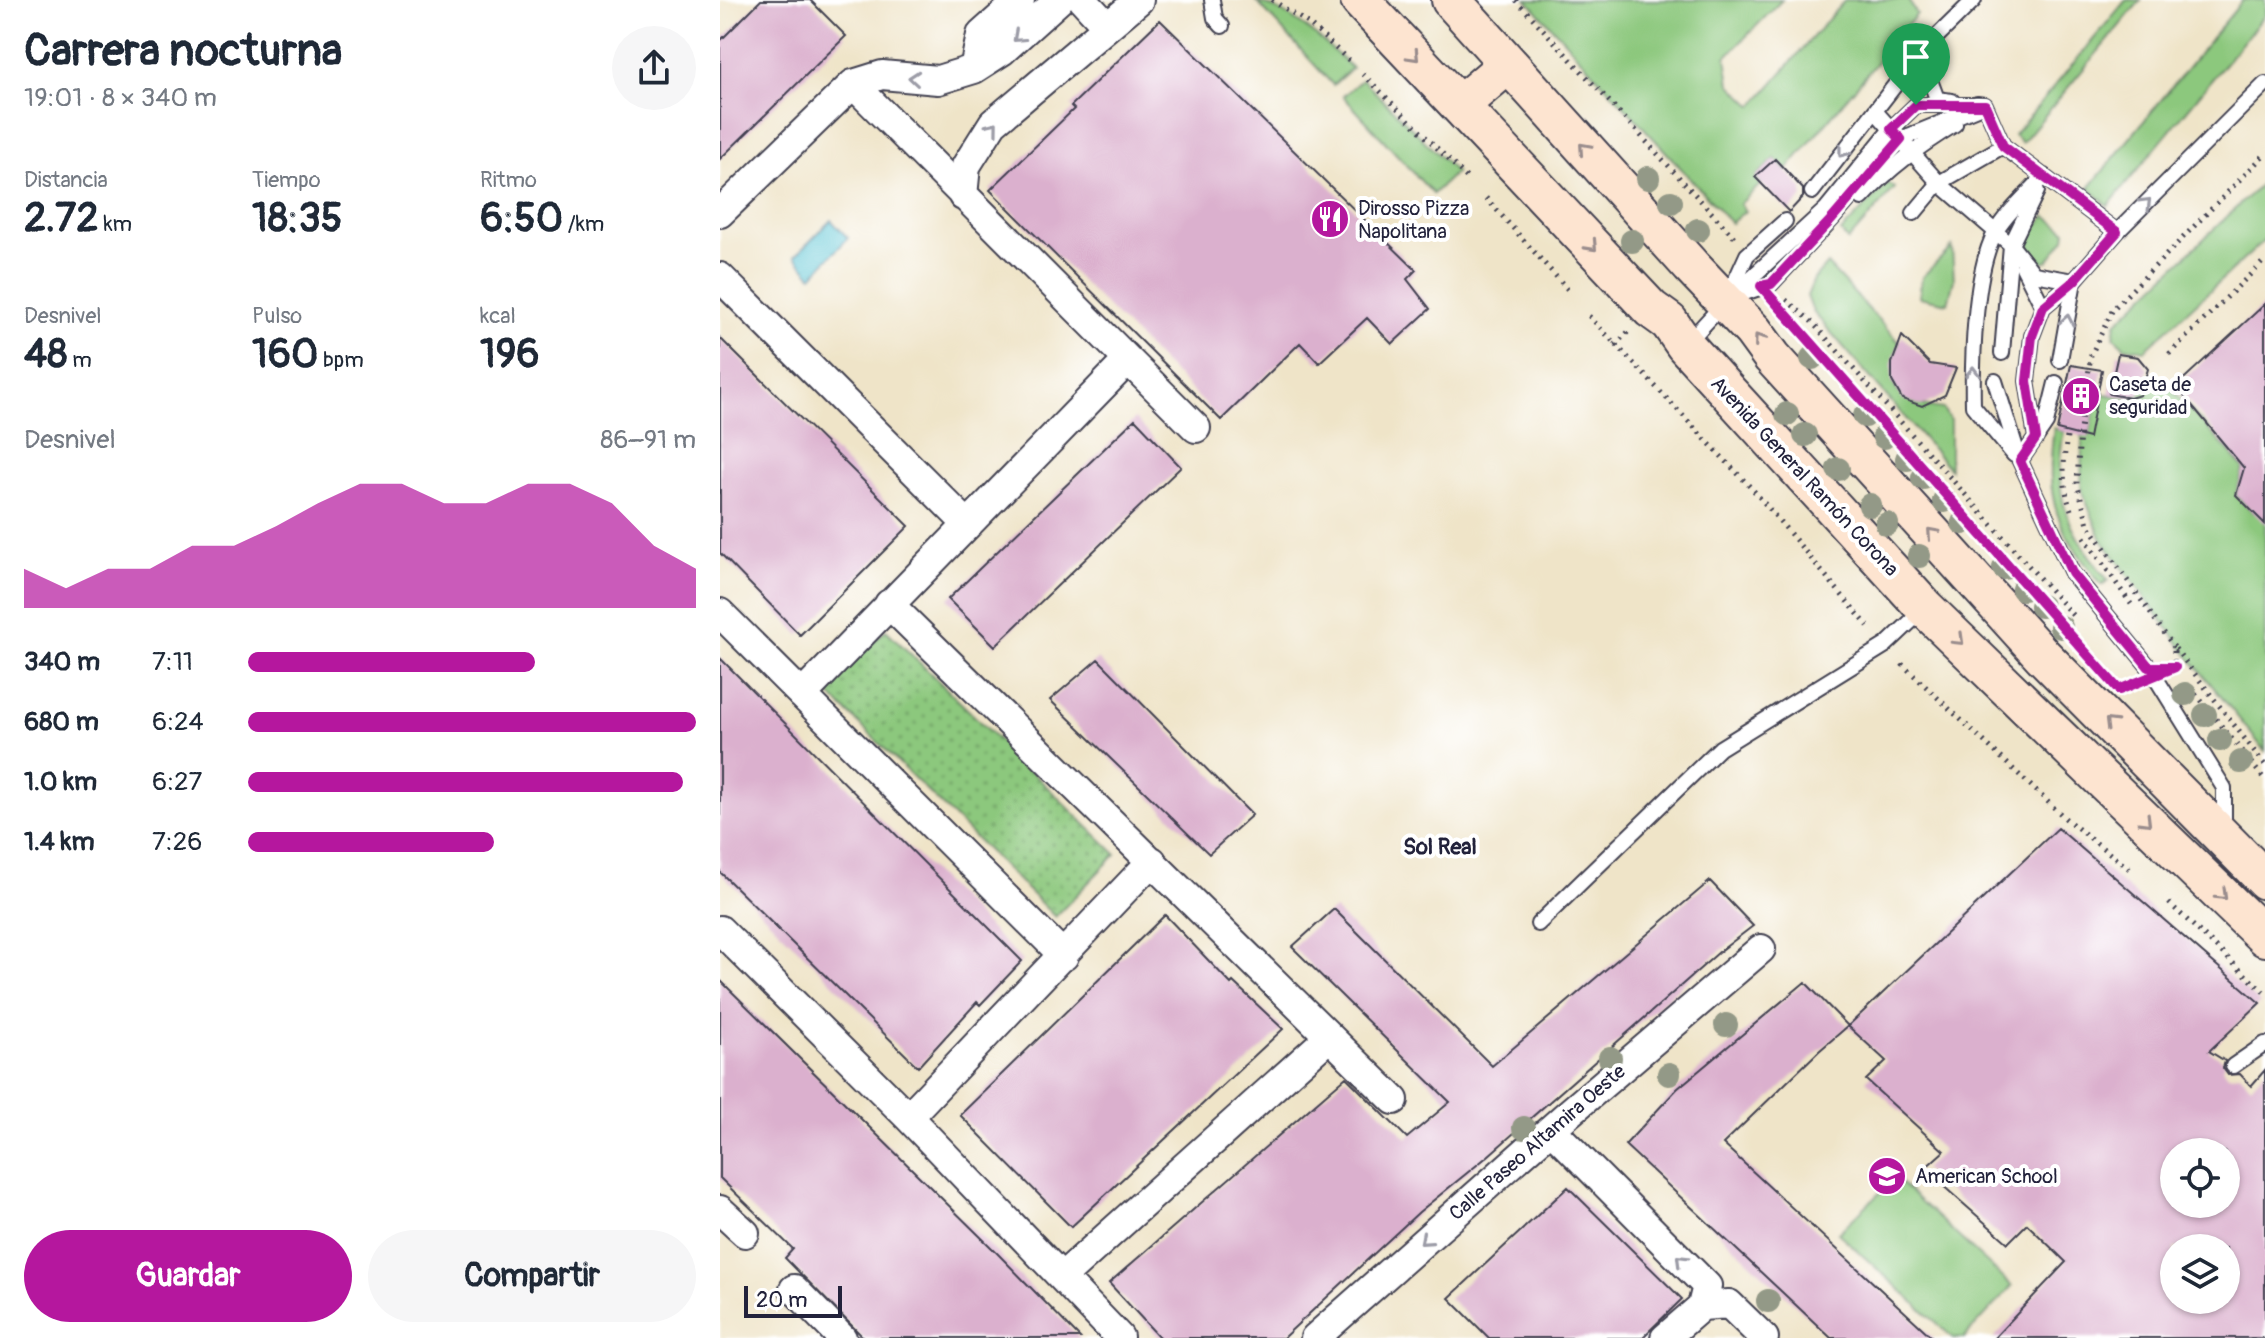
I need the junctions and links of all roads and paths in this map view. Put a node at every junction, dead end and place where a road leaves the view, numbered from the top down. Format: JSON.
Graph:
{"nodes":[{"id":1,"x":1020,"y":0,"type":"edge"},
{"id":2,"x":1059,"y":0,"type":"edge"},
{"id":3,"x":1083,"y":0,"type":"edge"},
{"id":4,"x":1139,"y":0,"type":"edge"},
{"id":5,"x":1212,"y":0,"type":"edge"},
{"id":6,"x":1272,"y":0,"type":"edge"},
{"id":7,"x":1360,"y":0,"type":"edge"},
{"id":8,"x":1451,"y":0,"type":"edge"},
{"id":9,"x":1516,"y":0,"type":"edge"},
{"id":10,"x":1952,"y":0,"type":"edge"},
{"id":11,"x":1969,"y":6,"type":"edge"},
{"id":12,"x":1107,"y":26,"type":"junction"},
{"id":13,"x":1222,"y":26,"type":"dead end"},
{"id":14,"x":1920,"y":53,"type":"junction"},
{"id":15,"x":1353,"y":64,"type":"dead end"},
{"id":16,"x":1508,"y":64,"type":"junction"},
{"id":17,"x":974,"y":69,"type":"junction"},
{"id":18,"x":1363,"y":74,"type":"dead end"},
{"id":19,"x":853,"y":84,"type":"junction"},
{"id":20,"x":2265,"y":84,"type":"edge"},
{"id":21,"x":1460,"y":105,"type":"junction"},
{"id":22,"x":1985,"y":105,"type":"junction"},
{"id":23,"x":1875,"y":111,"type":"junction"},
{"id":24,"x":1896,"y":134,"type":"junction"},
{"id":25,"x":2003,"y":146,"type":"junction"},
{"id":26,"x":1912,"y":152,"type":"junction"},
{"id":27,"x":2265,"y":154,"type":"edge"},
{"id":28,"x":2044,"y":176,"type":"junction"},
{"id":29,"x":1470,"y":181,"type":"dead end"},
{"id":30,"x":1939,"y":183,"type":"junction"},
{"id":31,"x":1812,"y":192,"type":"dead end"},
{"id":32,"x":963,"y":196,"type":"junction"},
{"id":33,"x":1486,"y":198,"type":"dead end"},
{"id":34,"x":720,"y":213,"type":"edge"},
{"id":35,"x":1914,"y":213,"type":"dead end"},
{"id":36,"x":1785,"y":221,"type":"dead end"},
{"id":37,"x":1838,"y":225,"type":"dead end"},
{"id":38,"x":1995,"y":231,"type":"junction"},
{"id":39,"x":2117,"y":232,"type":"junction"},
{"id":40,"x":2011,"y":245,"type":"junction"},
{"id":41,"x":1747,"y":255,"type":"junction"},
{"id":42,"x":2265,"y":260,"type":"edge"},
{"id":43,"x":720,"y":277,"type":"edge"},
{"id":44,"x":2074,"y":281,"type":"junction"},
{"id":45,"x":1771,"y":284,"type":"junction"},
{"id":46,"x":1570,"y":292,"type":"dead end"},
{"id":47,"x":1726,"y":301,"type":"junction"},
{"id":48,"x":2043,"y":307,"type":"junction"},
{"id":49,"x":1589,"y":316,"type":"dead end"},
{"id":50,"x":1685,"y":345,"type":"junction"},
{"id":51,"x":2002,"y":353,"type":"dead end"},
{"id":52,"x":2169,"y":354,"type":"dead end"},
{"id":53,"x":1128,"y":360,"type":"junction"},
{"id":54,"x":2060,"y":360,"type":"dead end"},
{"id":55,"x":1995,"y":381,"type":"dead end"},
{"id":56,"x":2056,"y":383,"type":"dead end"},
{"id":57,"x":1196,"y":428,"type":"dead end"},
{"id":58,"x":2067,"y":433,"type":"dead end"},
{"id":59,"x":2036,"y":438,"type":"junction"},
{"id":60,"x":2020,"y":461,"type":"junction"},
{"id":61,"x":2074,"y":518,"type":"dead end"},
{"id":62,"x":967,"y":524,"type":"junction"},
{"id":63,"x":2079,"y":530,"type":"dead end"},
{"id":64,"x":889,"y":604,"type":"junction"},
{"id":65,"x":1925,"y":608,"type":"junction"},
{"id":66,"x":720,"y":613,"type":"edge"},
{"id":67,"x":2139,"y":616,"type":"dead end"},
{"id":68,"x":2078,"y":622,"type":"dead end"},
{"id":69,"x":1868,"y":626,"type":"dead end"},
{"id":70,"x":2174,"y":647,"type":"junction"},
{"id":71,"x":2166,"y":654,"type":"dead end"},
{"id":72,"x":1902,"y":664,"type":"dead end"},
{"id":73,"x":2193,"y":690,"type":"dead end"},
{"id":74,"x":802,"y":695,"type":"junction"},
{"id":75,"x":2265,"y":765,"type":"edge"},
{"id":76,"x":2265,"y":780,"type":"edge"},
{"id":77,"x":2224,"y":838,"type":"junction"},
{"id":78,"x":1152,"y":861,"type":"junction"},
{"id":79,"x":2132,"y":871,"type":"dead end"},
{"id":80,"x":2265,"y":880,"type":"edge"},
{"id":81,"x":2169,"y":903,"type":"dead end"},
{"id":82,"x":1538,"y":924,"type":"dead end"},
{"id":83,"x":720,"y":930,"type":"edge"},
{"id":84,"x":2265,"y":937,"type":"edge"},
{"id":85,"x":1761,"y":949,"type":"dead end"},
{"id":86,"x":1064,"y":956,"type":"junction"},
{"id":87,"x":2265,"y":993,"type":"edge"},
{"id":88,"x":1329,"y":1037,"type":"junction"},
{"id":89,"x":2265,"y":1044,"type":"edge"},
{"id":90,"x":2233,"y":1066,"type":"dead end"},
{"id":91,"x":1394,"y":1100,"type":"dead end"},
{"id":92,"x":908,"y":1117,"type":"junction"},
{"id":93,"x":1559,"y":1122,"type":"junction"},
{"id":94,"x":720,"y":1210,"type":"edge"},
{"id":95,"x":745,"y":1233,"type":"dead end"},
{"id":96,"x":1062,"y":1277,"type":"junction"},
{"id":97,"x":794,"y":1289,"type":"dead end"},
{"id":98,"x":1702,"y":1306,"type":"junction"},
{"id":99,"x":837,"y":1336,"type":"edge"},
{"id":100,"x":1119,"y":1337,"type":"edge"},
{"id":101,"x":1315,"y":1338,"type":"edge"},
{"id":102,"x":1665,"y":1338,"type":"edge"},
{"id":103,"x":1764,"y":1338,"type":"edge"}],
"edges":[{"from":1,"to":17,"type":"street"},
{"from":2,"to":17,"type":"street","one_way":true},
{"from":3,"to":12,"type":"street"},
{"from":4,"to":12,"type":"street"},
{"from":5,"to":13,"type":"lane"},
{"from":6,"to":15,"type":"path"},
{"from":7,"to":21,"type":"main road","name":"Avenida General Ramón Corona","one_way":true},
{"from":8,"to":16,"type":"main road"},
{"from":9,"to":41,"type":"path"},
{"from":10,"to":11,"type":"lane"},
{"from":11,"to":14,"type":"lane"},
{"from":32,"to":12,"type":"street","one_way":true},
{"from":14,"to":22,"type":"lane"},
{"from":14,"to":23,"type":"lane"},
{"from":16,"to":21,"type":"main road"},
{"from":47,"to":16,"type":"main road","one_way":true},
{"from":17,"to":19,"type":"street","one_way":true},
{"from":18,"to":29,"type":"path"},
{"from":19,"to":32,"type":"street"},
{"from":19,"to":34,"type":"street"},
{"from":39,"to":20,"type":"lane","one_way":true},
{"from":21,"to":50,"type":"main road","name":"Avenida General Ramón Corona","one_way":true},
{"from":22,"to":24,"type":"lane"},
{"from":22,"to":24,"type":"lane"},
{"from":22,"to":25,"type":"lane"},
{"from":22,"to":26,"type":"lane"},
{"from":23,"to":24,"type":"lane"},
{"from":23,"to":31,"type":"lane","one_way":true},
{"from":24,"to":26,"type":"lane"},
{"from":24,"to":45,"type":"lane"},
{"from":24,"to":47,"type":"lane"},
{"from":25,"to":28,"type":"lane"},
{"from":25,"to":30,"type":"lane"},
{"from":26,"to":30,"type":"lane"},
{"from":26,"to":37,"type":"lane"},
{"from":27,"to":70,"type":"path"},
{"from":28,"to":38,"type":"lane"},
{"from":28,"to":39,"type":"lane"},
{"from":28,"to":40,"type":"lane"},
{"from":30,"to":35,"type":"lane"},
{"from":30,"to":38,"type":"lane"},
{"from":32,"to":53,"type":"street"},
{"from":33,"to":46,"type":"path"},
{"from":36,"to":41,"type":"lane"},
{"from":38,"to":40,"type":"lane"},
{"from":60,"to":38,"type":"lane","one_way":true},
{"from":39,"to":44,"type":"lane"},
{"from":40,"to":44,"type":"lane"},
{"from":40,"to":48,"type":"lane"},
{"from":40,"to":51,"type":"lane"},
{"from":41,"to":47,"type":"lane"},
{"from":42,"to":52,"type":"path"},
{"from":43,"to":62,"type":"street"},
{"from":44,"to":48,"type":"lane"},
{"from":54,"to":44,"type":"lane","one_way":true},
{"from":45,"to":47,"type":"lane"},
{"from":45,"to":68,"type":"path"},
{"from":47,"to":50,"type":"lane"},
{"from":77,"to":47,"type":"main road","one_way":true},
{"from":48,"to":59,"type":"lane"},
{"from":49,"to":69,"type":"path"},
{"from":50,"to":65,"type":"main road","name":"Avenida General Ramón Corona"},
{"from":53,"to":57,"type":"street"},
{"from":53,"to":62,"type":"street"},
{"from":55,"to":60,"type":"lane"},
{"from":56,"to":59,"type":"lane"},
{"from":58,"to":61,"type":"path"},
{"from":59,"to":60,"type":"lane"},
{"from":60,"to":77,"type":"lane"},
{"from":62,"to":64,"type":"street"},
{"from":63,"to":67,"type":"path"},
{"from":64,"to":74,"type":"street"},
{"from":64,"to":78,"type":"street"},
{"from":65,"to":82,"type":"lane"},
{"from":65,"to":84,"type":"main road","name":"Avenida General Ramón Corona","one_way":true},
{"from":66,"to":74,"type":"street"},
{"from":70,"to":71,"type":"path"},
{"from":70,"to":75,"type":"path"},
{"from":72,"to":79,"type":"path"},
{"from":73,"to":76,"type":"path"},
{"from":74,"to":86,"type":"street"},
{"from":77,"to":80,"type":"main road"},
{"from":78,"to":86,"type":"street"},
{"from":78,"to":88,"type":"street"},
{"from":81,"to":87,"type":"path"},
{"from":83,"to":92,"type":"street"},
{"from":85,"to":93,"type":"street","name":"Calle Paseo Altamira Oeste"},
{"from":86,"to":92,"type":"street"},
{"from":88,"to":91,"type":"street"},
{"from":88,"to":96,"type":"street"},
{"from":89,"to":90,"type":"lane"},
{"from":92,"to":96,"type":"street"},
{"from":98,"to":93,"type":"street","one_way":true},
{"from":93,"to":101,"type":"street","name":"Calle Paseo Altamira Oeste","one_way":true},
{"from":94,"to":95,"type":"street"},
{"from":96,"to":100,"type":"street"},
{"from":97,"to":99,"type":"street"},
{"from":98,"to":102,"type":"street"},
{"from":98,"to":103,"type":"street"}]}
